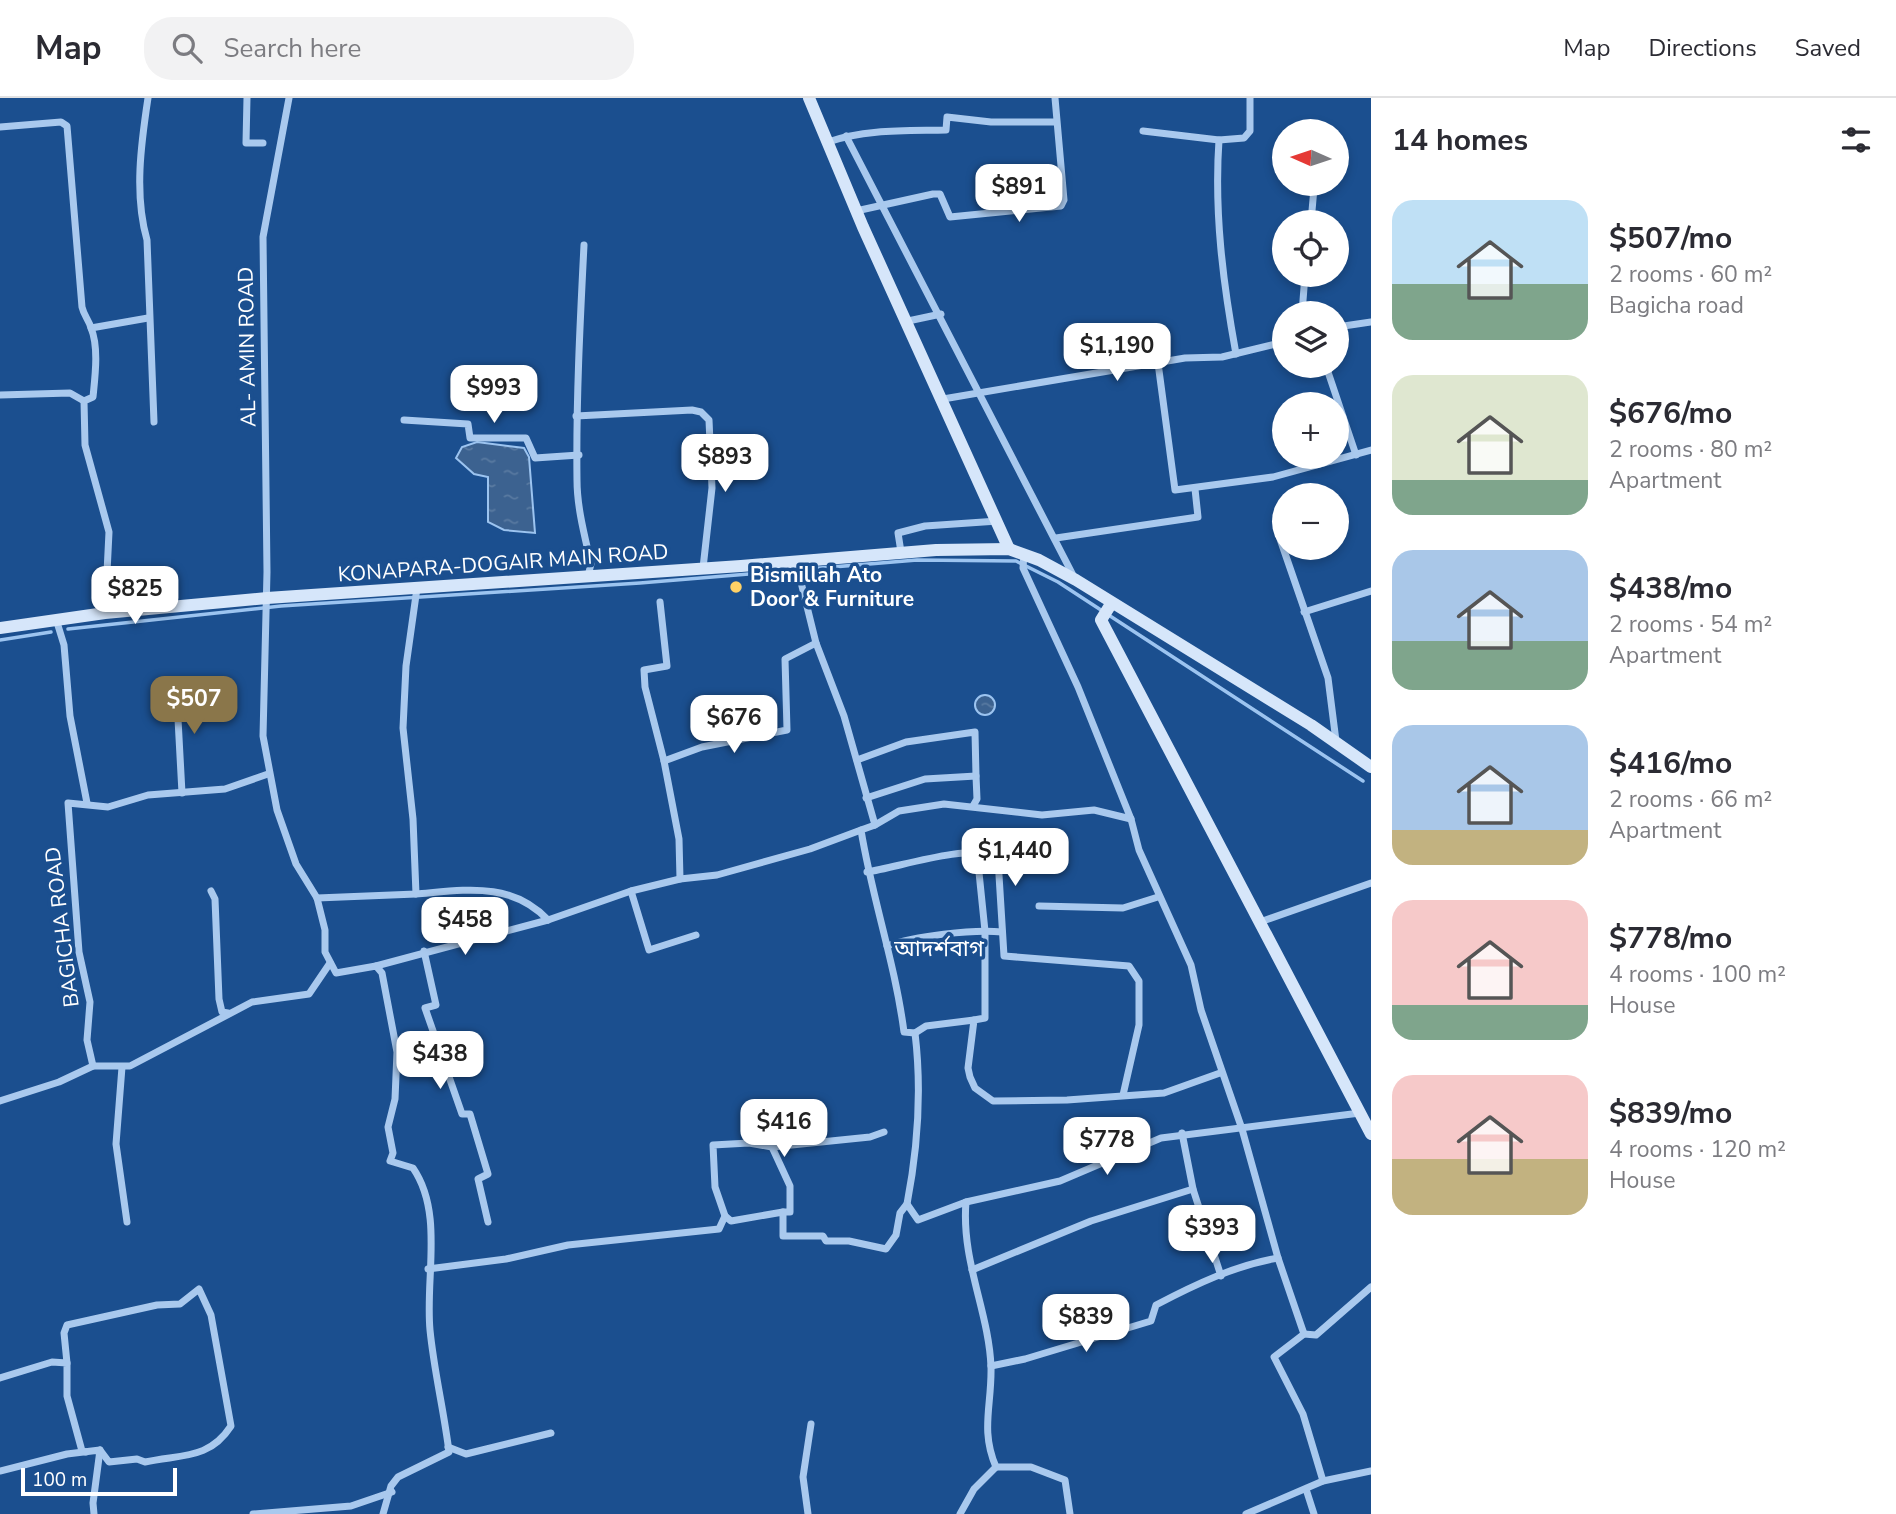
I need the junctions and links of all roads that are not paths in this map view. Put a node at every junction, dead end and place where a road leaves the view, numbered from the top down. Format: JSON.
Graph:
{"nodes":[{"id":1,"x":149,"y":98,"type":"edge"},
{"id":2,"x":247,"y":98,"type":"edge"},
{"id":3,"x":289,"y":98,"type":"edge"},
{"id":4,"x":809,"y":98,"type":"edge"},
{"id":5,"x":1055,"y":98,"type":"edge"},
{"id":6,"x":1250,"y":98,"type":"edge"},
{"id":7,"x":1056,"y":122,"type":"junction"},
{"id":8,"x":0,"y":127,"type":"edge"},
{"id":9,"x":1143,"y":131,"type":"dead end"},
{"id":10,"x":846,"y":136,"type":"junction"},
{"id":11,"x":1219,"y":140,"type":"junction"},
{"id":12,"x":828,"y":142,"type":"junction"},
{"id":13,"x":263,"y":144,"type":"dead end"},
{"id":14,"x":881,"y":205,"type":"junction"},
{"id":15,"x":856,"y":211,"type":"junction"},
{"id":16,"x":584,"y":245,"type":"dead end"},
{"id":17,"x":940,"y":314,"type":"junction"},
{"id":18,"x":148,"y":318,"type":"junction"},
{"id":19,"x":908,"y":321,"type":"junction"},
{"id":20,"x":1371,"y":322,"type":"edge"},
{"id":21,"x":1349,"y":325,"type":"edge"},
{"id":22,"x":91,"y":328,"type":"junction"},
{"id":23,"x":1272,"y":345,"type":"edge"},
{"id":24,"x":1236,"y":354,"type":"junction"},
{"id":25,"x":1158,"y":363,"type":"junction"},
{"id":26,"x":1330,"y":378,"type":"edge"},
{"id":27,"x":981,"y":391,"type":"junction"},
{"id":28,"x":0,"y":395,"type":"edge"},
{"id":29,"x":943,"y":399,"type":"junction"},
{"id":30,"x":84,"y":401,"type":"junction"},
{"id":31,"x":576,"y":416,"type":"junction"},
{"id":32,"x":404,"y":420,"type":"dead end"},
{"id":33,"x":154,"y":422,"type":"dead end"},
{"id":34,"x":1371,"y":450,"type":"edge"},
{"id":35,"x":579,"y":455,"type":"junction"},
{"id":36,"x":1356,"y":455,"type":"junction"},
{"id":37,"x":1195,"y":489,"type":"junction"},
{"id":38,"x":998,"y":521,"type":"junction"},
{"id":39,"x":1056,"y":538,"type":"junction"},
{"id":40,"x":1009,"y":549,"type":"junction"},
{"id":41,"x":901,"y":552,"type":"junction"},
{"id":42,"x":1023,"y":556,"type":"junction"},
{"id":43,"x":1288,"y":560,"type":"edge"},
{"id":44,"x":796,"y":564,"type":"junction"},
{"id":45,"x":703,"y":568,"type":"junction"},
{"id":46,"x":588,"y":576,"type":"junction"},
{"id":47,"x":1076,"y":580,"type":"junction"},
{"id":48,"x":417,"y":588,"type":"junction"},
{"id":49,"x":1371,"y":592,"type":"edge"},
{"id":50,"x":267,"y":598,"type":"junction"},
{"id":51,"x":660,"y":602,"type":"dead end"},
{"id":52,"x":1107,"y":611,"type":"junction"},
{"id":53,"x":1304,"y":612,"type":"junction"},
{"id":54,"x":105,"y":613,"type":"junction"},
{"id":55,"x":56,"y":619,"type":"junction"},
{"id":56,"x":0,"y":628,"type":"edge"},
{"id":57,"x":816,"y":643,"type":"junction"},
{"id":58,"x":176,"y":682,"type":"dead end"},
{"id":59,"x":1336,"y":742,"type":"junction"},
{"id":60,"x":857,"y":760,"type":"junction"},
{"id":61,"x":664,"y":761,"type":"junction"},
{"id":62,"x":1371,"y":766,"type":"edge"},
{"id":63,"x":268,"y":774,"type":"junction"},
{"id":64,"x":976,"y":776,"type":"junction"},
{"id":65,"x":182,"y":793,"type":"junction"},
{"id":66,"x":866,"y":798,"type":"junction"},
{"id":67,"x":87,"y":803,"type":"junction"},
{"id":68,"x":973,"y":806,"type":"junction"},
{"id":69,"x":1131,"y":819,"type":"junction"},
{"id":70,"x":875,"y":825,"type":"junction"},
{"id":71,"x":861,"y":830,"type":"junction"},
{"id":72,"x":977,"y":853,"type":"junction"},
{"id":73,"x":867,"y":872,"type":"junction"},
{"id":74,"x":681,"y":879,"type":"junction"},
{"id":75,"x":1371,"y":883,"type":"edge"},
{"id":76,"x":211,"y":891,"type":"dead end"},
{"id":77,"x":631,"y":891,"type":"junction"},
{"id":78,"x":416,"y":894,"type":"junction"},
{"id":79,"x":1158,"y":897,"type":"junction"},
{"id":80,"x":317,"y":898,"type":"junction"},
{"id":81,"x":1039,"y":906,"type":"dead end"},
{"id":82,"x":548,"y":920,"type":"junction"},
{"id":83,"x":1260,"y":922,"type":"junction"},
{"id":84,"x":985,"y":930,"type":"junction"},
{"id":85,"x":1002,"y":932,"type":"junction"},
{"id":86,"x":696,"y":934,"type":"dead end"},
{"id":87,"x":887,"y":946,"type":"junction"},
{"id":88,"x":424,"y":951,"type":"junction"},
{"id":89,"x":330,"y":963,"type":"junction"},
{"id":90,"x":376,"y":966,"type":"junction"},
{"id":91,"x":229,"y":1013,"type":"junction"},
{"id":92,"x":974,"y":1020,"type":"junction"},
{"id":93,"x":915,"y":1033,"type":"junction"},
{"id":94,"x":93,"y":1066,"type":"junction"},
{"id":95,"x":122,"y":1068,"type":"junction"},
{"id":96,"x":1220,"y":1073,"type":"junction"},
{"id":97,"x":1123,"y":1095,"type":"junction"},
{"id":98,"x":0,"y":1101,"type":"edge"},
{"id":99,"x":1360,"y":1114,"type":"junction"},
{"id":100,"x":1241,"y":1129,"type":"junction"},
{"id":101,"x":884,"y":1132,"type":"dead end"},
{"id":102,"x":1182,"y":1133,"type":"junction"},
{"id":103,"x":1371,"y":1134,"type":"edge"},
{"id":104,"x":772,"y":1147,"type":"junction"},
{"id":105,"x":1193,"y":1189,"type":"junction"},
{"id":106,"x":966,"y":1202,"type":"junction"},
{"id":107,"x":907,"y":1204,"type":"junction"},
{"id":108,"x":783,"y":1212,"type":"junction"},
{"id":109,"x":725,"y":1216,"type":"junction"},
{"id":110,"x":488,"y":1222,"type":"dead end"},
{"id":111,"x":127,"y":1223,"type":"dead end"},
{"id":112,"x":1278,"y":1258,"type":"junction"},
{"id":113,"x":428,"y":1269,"type":"junction"},
{"id":114,"x":972,"y":1270,"type":"junction"},
{"id":115,"x":1221,"y":1276,"type":"junction"},
{"id":116,"x":1371,"y":1287,"type":"edge"},
{"id":117,"x":1304,"y":1334,"type":"junction"},
{"id":118,"x":67,"y":1363,"type":"junction"},
{"id":119,"x":991,"y":1366,"type":"junction"},
{"id":120,"x":0,"y":1378,"type":"edge"},
{"id":121,"x":811,"y":1423,"type":"dead end"},
{"id":122,"x":551,"y":1433,"type":"dead end"},
{"id":123,"x":448,"y":1447,"type":"junction"},
{"id":124,"x":100,"y":1450,"type":"junction"},
{"id":125,"x":90,"y":1452,"type":"junction"},
{"id":126,"x":996,"y":1467,"type":"junction"},
{"id":127,"x":0,"y":1471,"type":"edge"},
{"id":128,"x":1371,"y":1471,"type":"edge"},
{"id":129,"x":1323,"y":1481,"type":"junction"},
{"id":130,"x":1306,"y":1489,"type":"junction"},
{"id":131,"x":392,"y":1492,"type":"junction"},
{"id":132,"x":94,"y":1514,"type":"edge"},
{"id":133,"x":253,"y":1514,"type":"edge"},
{"id":134,"x":383,"y":1514,"type":"edge"},
{"id":135,"x":808,"y":1514,"type":"edge"},
{"id":136,"x":960,"y":1514,"type":"edge"},
{"id":137,"x":1070,"y":1514,"type":"edge"},
{"id":138,"x":1246,"y":1514,"type":"edge"},
{"id":139,"x":1314,"y":1514,"type":"edge"}],
"edges":[{"from":1,"to":18,"type":"street"},
{"from":2,"to":13,"type":"street"},
{"from":3,"to":50,"type":"street","name":"AL- AMIN ROAD"},
{"from":4,"to":12,"type":"main road"},
{"from":5,"to":7,"type":"street"},
{"from":6,"to":11,"type":"street"},
{"from":7,"to":10,"type":"street"},
{"from":7,"to":14,"type":"street"},
{"from":8,"to":22,"type":"street"},
{"from":9,"to":11,"type":"street"},
{"from":10,"to":12,"type":"street"},
{"from":10,"to":14,"type":"street"},
{"from":11,"to":24,"type":"street"},
{"from":12,"to":15,"type":"main road"},
{"from":14,"to":15,"type":"street"},
{"from":14,"to":17,"type":"street"},
{"from":15,"to":19,"type":"main road"},
{"from":16,"to":31,"type":"street"},
{"from":17,"to":19,"type":"street"},
{"from":17,"to":27,"type":"street"},
{"from":18,"to":22,"type":"street"},
{"from":18,"to":33,"type":"street"},
{"from":19,"to":29,"type":"main road"},
{"from":20,"to":21,"type":"street"},
{"from":22,"to":30,"type":"street"},
{"from":23,"to":24,"type":"street"},
{"from":24,"to":25,"type":"street"},
{"from":25,"to":27,"type":"street"},
{"from":25,"to":37,"type":"street"},
{"from":26,"to":36,"type":"street"},
{"from":27,"to":29,"type":"street"},
{"from":27,"to":39,"type":"street"},
{"from":28,"to":30,"type":"street"},
{"from":29,"to":38,"type":"main road"},
{"from":30,"to":54,"type":"street"},
{"from":31,"to":35,"type":"street"},
{"from":31,"to":45,"type":"street"},
{"from":32,"to":35,"type":"street"},
{"from":34,"to":36,"type":"street"},
{"from":35,"to":46,"type":"street"},
{"from":36,"to":37,"type":"street"},
{"from":37,"to":39,"type":"street"},
{"from":38,"to":40,"type":"main road"},
{"from":38,"to":41,"type":"street"},
{"from":39,"to":47,"type":"street"},
{"from":40,"to":41,"type":"main road","name":"KONAPARA-DOGAIR MAIN ROAD"},
{"from":40,"to":42,"type":"main road","name":"KONAPARA-DOGAIR MAIN ROAD"},
{"from":41,"to":44,"type":"main road","name":"KONAPARA-DOGAIR MAIN ROAD"},
{"from":42,"to":47,"type":"main road","name":"KONAPARA-DOGAIR MAIN ROAD"},
{"from":42,"to":69,"type":"street"},
{"from":43,"to":53,"type":"street"},
{"from":44,"to":45,"type":"main road","name":"KONAPARA-DOGAIR MAIN ROAD"},
{"from":44,"to":57,"type":"street"},
{"from":45,"to":46,"type":"main road","name":"KONAPARA-DOGAIR MAIN ROAD"},
{"from":46,"to":48,"type":"main road","name":"KONAPARA-DOGAIR MAIN ROAD"},
{"from":47,"to":52,"type":"main road","name":"KONAPARA-DOGAIR MAIN ROAD"},
{"from":48,"to":50,"type":"main road","name":"KONAPARA-DOGAIR MAIN ROAD"},
{"from":48,"to":78,"type":"street"},
{"from":49,"to":53,"type":"street"},
{"from":50,"to":54,"type":"main road","name":"KONAPARA-DOGAIR MAIN ROAD"},
{"from":50,"to":63,"type":"street","name":"AL- AMIN ROAD"},
{"from":51,"to":61,"type":"street"},
{"from":52,"to":59,"type":"main road","name":"KONAPARA-DOGAIR MAIN ROAD"},
{"from":52,"to":83,"type":"main road"},
{"from":53,"to":59,"type":"street"},
{"from":54,"to":55,"type":"main road","name":"KONAPARA-DOGAIR MAIN ROAD"},
{"from":55,"to":56,"type":"main road","name":"KONAPARA-DOGAIR MAIN ROAD"},
{"from":55,"to":67,"type":"street"},
{"from":57,"to":60,"type":"street"},
{"from":57,"to":61,"type":"street"},
{"from":58,"to":65,"type":"street"},
{"from":59,"to":62,"type":"main road","name":"KONAPARA-DOGAIR MAIN ROAD"},
{"from":60,"to":64,"type":"street"},
{"from":60,"to":66,"type":"street"},
{"from":61,"to":74,"type":"street"},
{"from":63,"to":65,"type":"street"},
{"from":63,"to":80,"type":"street","name":"AL- AMIN ROAD"},
{"from":64,"to":66,"type":"street"},
{"from":64,"to":68,"type":"street"},
{"from":65,"to":67,"type":"street"},
{"from":66,"to":70,"type":"street"},
{"from":67,"to":94,"type":"street","name":"BAGICHA ROAD"},
{"from":68,"to":69,"type":"street"},
{"from":68,"to":70,"type":"street"},
{"from":69,"to":79,"type":"street"},
{"from":70,"to":71,"type":"street"},
{"from":71,"to":73,"type":"street"},
{"from":71,"to":74,"type":"street"},
{"from":72,"to":73,"type":"street"},
{"from":72,"to":84,"type":"street"},
{"from":72,"to":85,"type":"street"},
{"from":73,"to":87,"type":"street"},
{"from":74,"to":77,"type":"street"},
{"from":75,"to":83,"type":"street"},
{"from":76,"to":91,"type":"street"},
{"from":77,"to":82,"type":"street"},
{"from":77,"to":86,"type":"street"},
{"from":78,"to":80,"type":"street"},
{"from":78,"to":82,"type":"street"},
{"from":79,"to":81,"type":"street"},
{"from":79,"to":96,"type":"street"},
{"from":80,"to":89,"type":"street"},
{"from":82,"to":88,"type":"street"},
{"from":83,"to":99,"type":"main road"},
{"from":84,"to":85,"type":"street"},
{"from":84,"to":87,"type":"street"},
{"from":84,"to":92,"type":"street"},
{"from":85,"to":97,"type":"street"},
{"from":87,"to":93,"type":"street"},
{"from":88,"to":90,"type":"street"},
{"from":88,"to":110,"type":"street"},
{"from":89,"to":90,"type":"street"},
{"from":89,"to":91,"type":"street"},
{"from":90,"to":113,"type":"street"},
{"from":91,"to":95,"type":"street"},
{"from":92,"to":93,"type":"street"},
{"from":92,"to":97,"type":"street"},
{"from":93,"to":107,"type":"street"},
{"from":94,"to":95,"type":"street"},
{"from":94,"to":98,"type":"street"},
{"from":95,"to":111,"type":"street"},
{"from":96,"to":97,"type":"street"},
{"from":96,"to":100,"type":"street"},
{"from":99,"to":100,"type":"street"},
{"from":99,"to":103,"type":"main road"},
{"from":100,"to":102,"type":"street"},
{"from":100,"to":112,"type":"street"},
{"from":101,"to":104,"type":"street"},
{"from":102,"to":105,"type":"street"},
{"from":102,"to":106,"type":"street"},
{"from":104,"to":108,"type":"street"},
{"from":104,"to":109,"type":"street"},
{"from":105,"to":114,"type":"street"},
{"from":105,"to":115,"type":"street"},
{"from":106,"to":107,"type":"street"},
{"from":106,"to":114,"type":"street"},
{"from":107,"to":108,"type":"street"},
{"from":108,"to":109,"type":"street"},
{"from":109,"to":113,"type":"street"},
{"from":112,"to":115,"type":"street"},
{"from":112,"to":117,"type":"street"},
{"from":113,"to":123,"type":"street"},
{"from":114,"to":119,"type":"street"},
{"from":115,"to":119,"type":"street"},
{"from":116,"to":117,"type":"street"},
{"from":117,"to":129,"type":"street"},
{"from":118,"to":120,"type":"street"},
{"from":118,"to":124,"type":"street"},
{"from":118,"to":125,"type":"street"},
{"from":119,"to":126,"type":"street"},
{"from":121,"to":135,"type":"street"},
{"from":122,"to":123,"type":"street"},
{"from":123,"to":131,"type":"street"},
{"from":124,"to":125,"type":"street"},
{"from":124,"to":132,"type":"street"},
{"from":125,"to":127,"type":"street"},
{"from":126,"to":136,"type":"street"},
{"from":126,"to":137,"type":"street"},
{"from":128,"to":129,"type":"street"},
{"from":129,"to":130,"type":"street"},
{"from":130,"to":138,"type":"street"},
{"from":130,"to":139,"type":"street"},
{"from":131,"to":133,"type":"street"},
{"from":131,"to":134,"type":"street"}]}
